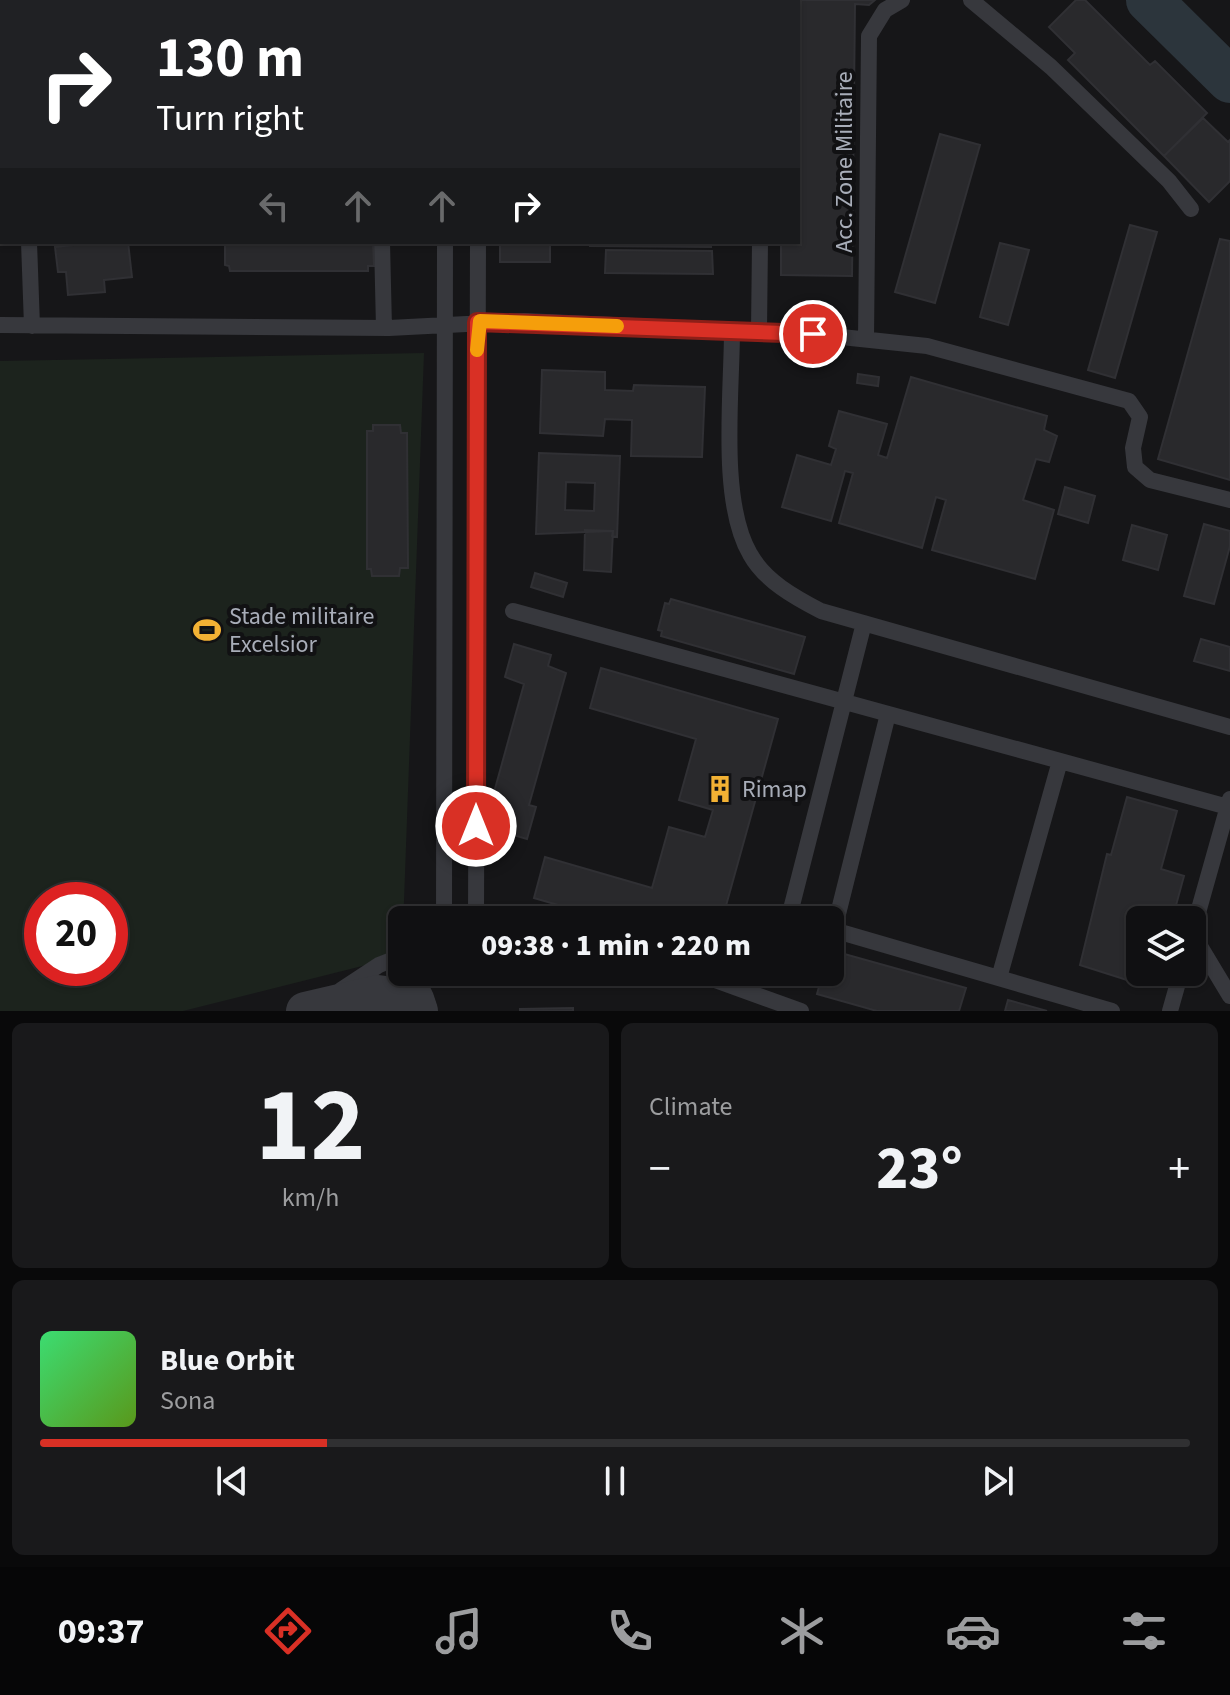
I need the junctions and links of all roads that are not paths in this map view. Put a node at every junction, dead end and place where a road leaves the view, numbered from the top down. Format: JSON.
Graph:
{"nodes":[{"id":1,"x":902,"y":0,"type":"edge"},
{"id":2,"x":971,"y":0,"type":"edge"},
{"id":3,"x":1191,"y":209,"type":"dead end"},
{"id":4,"x":29,"y":244,"type":"edge"},
{"id":5,"x":382,"y":244,"type":"edge"},
{"id":6,"x":445,"y":244,"type":"edge"},
{"id":7,"x":478,"y":244,"type":"edge"},
{"id":8,"x":760,"y":244,"type":"edge"},
{"id":9,"x":477,"y":322,"type":"junction"},
{"id":10,"x":0,"y":325,"type":"edge"},
{"id":11,"x":32,"y":326,"type":"junction"},
{"id":12,"x":444,"y":327,"type":"junction"},
{"id":13,"x":384,"y":328,"type":"junction"},
{"id":14,"x":732,"y":330,"type":"junction"},
{"id":15,"x":759,"y":331,"type":"junction"},
{"id":16,"x":866,"y":339,"type":"junction"},
{"id":17,"x":1230,"y":500,"type":"edge"},
{"id":18,"x":513,"y":611,"type":"dead end"},
{"id":19,"x":864,"y":623,"type":"junction"},
{"id":20,"x":844,"y":702,"type":"junction"},
{"id":21,"x":888,"y":714,"type":"junction"},
{"id":22,"x":1230,"y":727,"type":"edge"},
{"id":23,"x":1060,"y":761,"type":"junction"},
{"id":24,"x":1229,"y":803,"type":"edge"},
{"id":25,"x":444,"y":906,"type":"edge"},
{"id":26,"x":476,"y":906,"type":"edge"},
{"id":27,"x":790,"y":906,"type":"edge"},
{"id":28,"x":838,"y":906,"type":"edge"},
{"id":29,"x":1200,"y":906,"type":"edge"},
{"id":30,"x":844,"y":933,"type":"edge"},
{"id":31,"x":1206,"y":957,"type":"edge"},
{"id":32,"x":388,"y":961,"type":"edge"},
{"id":33,"x":999,"y":978,"type":"junction"},
{"id":34,"x":732,"y":986,"type":"edge"},
{"id":35,"x":747,"y":986,"type":"edge"},
{"id":36,"x":1177,"y":986,"type":"edge"},
{"id":37,"x":746,"y":991,"type":"junction"},
{"id":38,"x":1230,"y":996,"type":"edge"},
{"id":39,"x":311,"y":1010,"type":"edge"},
{"id":40,"x":419,"y":1011,"type":"edge"},
{"id":41,"x":801,"y":1011,"type":"edge"},
{"id":42,"x":1112,"y":1011,"type":"edge"},
{"id":43,"x":1170,"y":1011,"type":"edge"}],
"edges":[{"from":1,"to":16,"type":"lane","name":"Acc. Zone Militaire"},
{"from":2,"to":3,"type":"lane"},
{"from":4,"to":11,"type":"lane"},
{"from":5,"to":13,"type":"lane"},
{"from":6,"to":12,"type":"lane"},
{"from":7,"to":9,"type":"lane"},
{"from":8,"to":15,"type":"lane"},
{"from":9,"to":12,"type":"lane"},
{"from":9,"to":14,"type":"lane"},
{"from":9,"to":26,"type":"lane"},
{"from":10,"to":11,"type":"lane"},
{"from":11,"to":13,"type":"lane"},
{"from":12,"to":13,"type":"lane"},
{"from":12,"to":25,"type":"lane"},
{"from":14,"to":15,"type":"lane"},
{"from":14,"to":19,"type":"lane"},
{"from":15,"to":16,"type":"lane"},
{"from":16,"to":17,"type":"lane"},
{"from":18,"to":20,"type":"lane"},
{"from":19,"to":20,"type":"lane"},
{"from":19,"to":22,"type":"lane"},
{"from":20,"to":21,"type":"lane"},
{"from":20,"to":27,"type":"lane"},
{"from":21,"to":23,"type":"lane"},
{"from":21,"to":28,"type":"lane"},
{"from":23,"to":24,"type":"lane"},
{"from":23,"to":33,"type":"lane"},
{"from":24,"to":29,"type":"lane"},
{"from":30,"to":33,"type":"lane"},
{"from":31,"to":38,"type":"lane"},
{"from":32,"to":39,"type":"lane"},
{"from":33,"to":42,"type":"lane"},
{"from":34,"to":37,"type":"lane"},
{"from":35,"to":37,"type":"lane"},
{"from":36,"to":43,"type":"lane"},
{"from":37,"to":41,"type":"lane"},
{"from":39,"to":40,"type":"street"}]}
